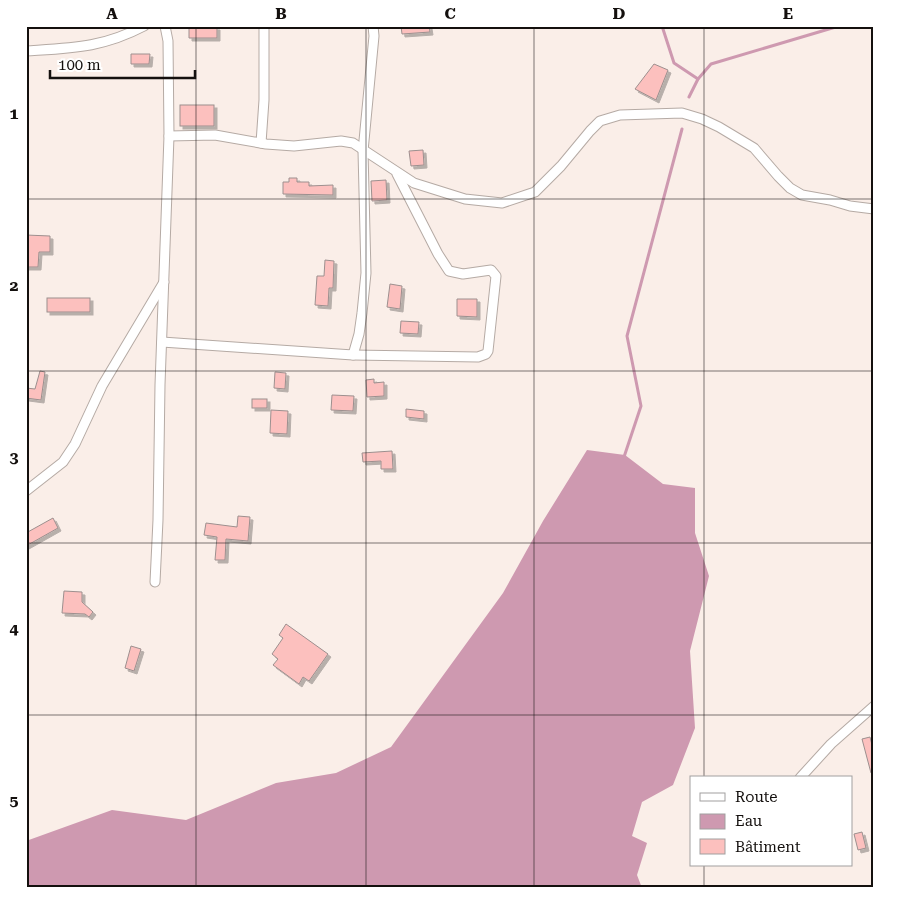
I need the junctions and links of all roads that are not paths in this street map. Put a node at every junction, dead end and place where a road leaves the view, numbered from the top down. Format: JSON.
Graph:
{"nodes":[{"id":1,"x":144,"y":26,"type":"edge"},
{"id":2,"x":165,"y":26,"type":"edge"},
{"id":3,"x":264,"y":26,"type":"edge"},
{"id":4,"x":373,"y":26,"type":"edge"},
{"id":5,"x":26,"y":51,"type":"edge"},
{"id":6,"x":169,"y":136,"type":"junction"},
{"id":7,"x":261,"y":143,"type":"junction"},
{"id":8,"x":363,"y":150,"type":"junction"},
{"id":9,"x":396,"y":172,"type":"junction"},
{"id":10,"x":874,"y":209,"type":"edge"},
{"id":11,"x":165,"y":280,"type":"junction"},
{"id":12,"x":162,"y":342,"type":"junction"},
{"id":13,"x":353,"y":355,"type":"junction"},
{"id":14,"x":26,"y":491,"type":"edge"},
{"id":15,"x":155,"y":582,"type":"dead end"},
{"id":16,"x":874,"y":706,"type":"edge"},
{"id":17,"x":802,"y":776,"type":"edge"}],
"edges":[{"from":1,"to":5,"type":"street"},
{"from":2,"to":6,"type":"street"},
{"from":3,"to":7,"type":"street"},
{"from":4,"to":8,"type":"street"},
{"from":6,"to":7,"type":"street"},
{"from":6,"to":11,"type":"street"},
{"from":7,"to":8,"type":"street"},
{"from":8,"to":9,"type":"street"},
{"from":8,"to":13,"type":"street"},
{"from":9,"to":10,"type":"street"},
{"from":9,"to":13,"type":"street"},
{"from":11,"to":12,"type":"street"},
{"from":11,"to":14,"type":"street"},
{"from":12,"to":13,"type":"street"},
{"from":12,"to":15,"type":"street"},
{"from":16,"to":17,"type":"street"}]}
